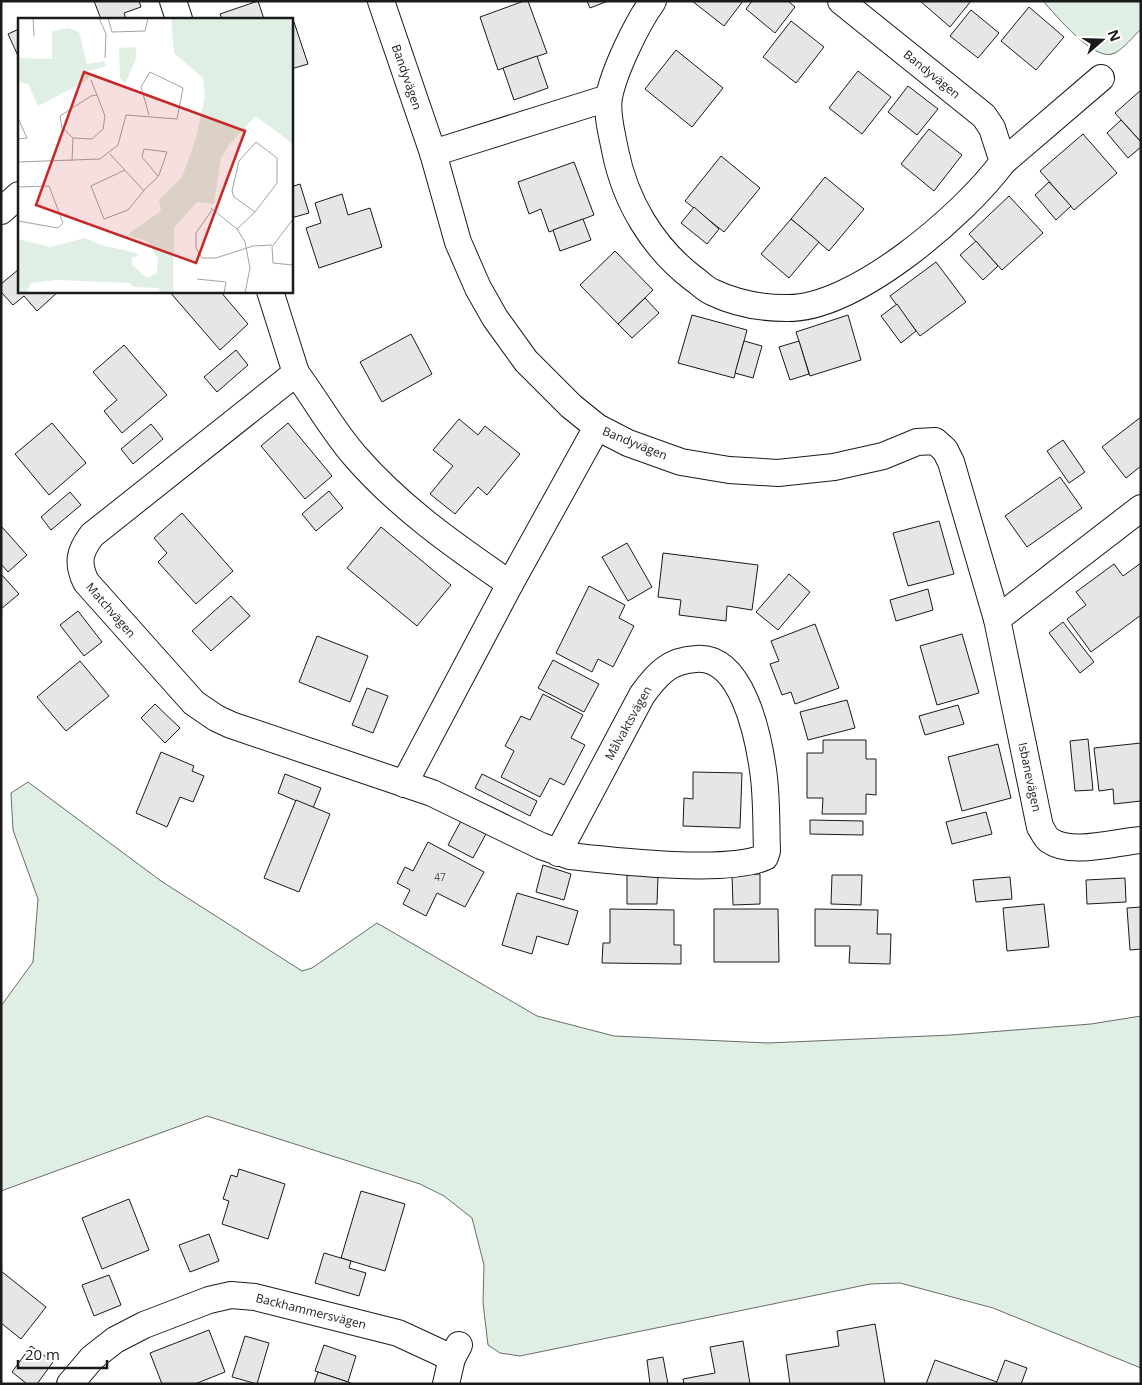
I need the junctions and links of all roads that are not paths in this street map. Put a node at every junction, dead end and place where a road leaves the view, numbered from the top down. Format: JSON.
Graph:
{"nodes":[{"id":1,"x":173,"y":1,"type":"edge"},
{"id":2,"x":381,"y":1,"type":"edge"},
{"id":3,"x":653,"y":1,"type":"edge"},
{"id":4,"x":841,"y":1,"type":"edge"},
{"id":5,"x":179,"y":18,"type":"edge"},
{"id":6,"x":1101,"y":78,"type":"dead end"},
{"id":7,"x":608,"y":98,"type":"junction"},
{"id":8,"x":433,"y":153,"type":"junction"},
{"id":9,"x":1002,"y":162,"type":"junction"},
{"id":10,"x":18,"y":196,"type":"edge"},
{"id":11,"x":1,"y":211,"type":"edge"},
{"id":12,"x":270,"y":292,"type":"edge"},
{"id":13,"x":296,"y":373,"type":"junction"},
{"id":14,"x":597,"y":427,"type":"junction"},
{"id":15,"x":935,"y":441,"type":"joint"},
{"id":16,"x":1141,"y":508,"type":"edge"},
{"id":17,"x":510,"y":584,"type":"junction"},
{"id":18,"x":997,"y":619,"type":"junction"},
{"id":19,"x":404,"y":784,"type":"junction"},
{"id":20,"x":1141,"y":840,"type":"edge"},
{"id":21,"x":558,"y":853,"type":"junction"},
{"id":22,"x":70,"y":1384,"type":"edge"},
{"id":23,"x":446,"y":1384,"type":"edge"}],
"edges":[{"from":1,"to":5,"type":"street"},
{"from":2,"to":8,"type":"street","name":"Bandyvägen"},
{"from":3,"to":7,"type":"street"},
{"from":4,"to":9,"type":"street","name":"Bandyvägen"},
{"from":6,"to":9,"type":"street"},
{"from":7,"to":8,"type":"street"},
{"from":7,"to":9,"type":"street"},
{"from":8,"to":14,"type":"street","name":"Bandyvägen"},
{"from":10,"to":11,"type":"street"},
{"from":12,"to":13,"type":"street"},
{"from":13,"to":17,"type":"street"},
{"from":13,"to":19,"type":"street","name":"Matchvägen"},
{"from":14,"to":15,"type":"street","name":"Bandyvägen"},
{"from":14,"to":17,"type":"street"},
{"from":15,"to":18,"type":"street","name":"Isbanevägen"},
{"from":16,"to":18,"type":"street"},
{"from":17,"to":19,"type":"street"},
{"from":18,"to":20,"type":"street","name":"Isbanevägen"},
{"from":19,"to":21,"type":"street","name":"Målvaktsvägen"},
{"from":21,"to":21,"type":"street","name":"Målvaktsvägen"},
{"from":22,"to":23,"type":"street","name":"Backhammersvägen"}]}
